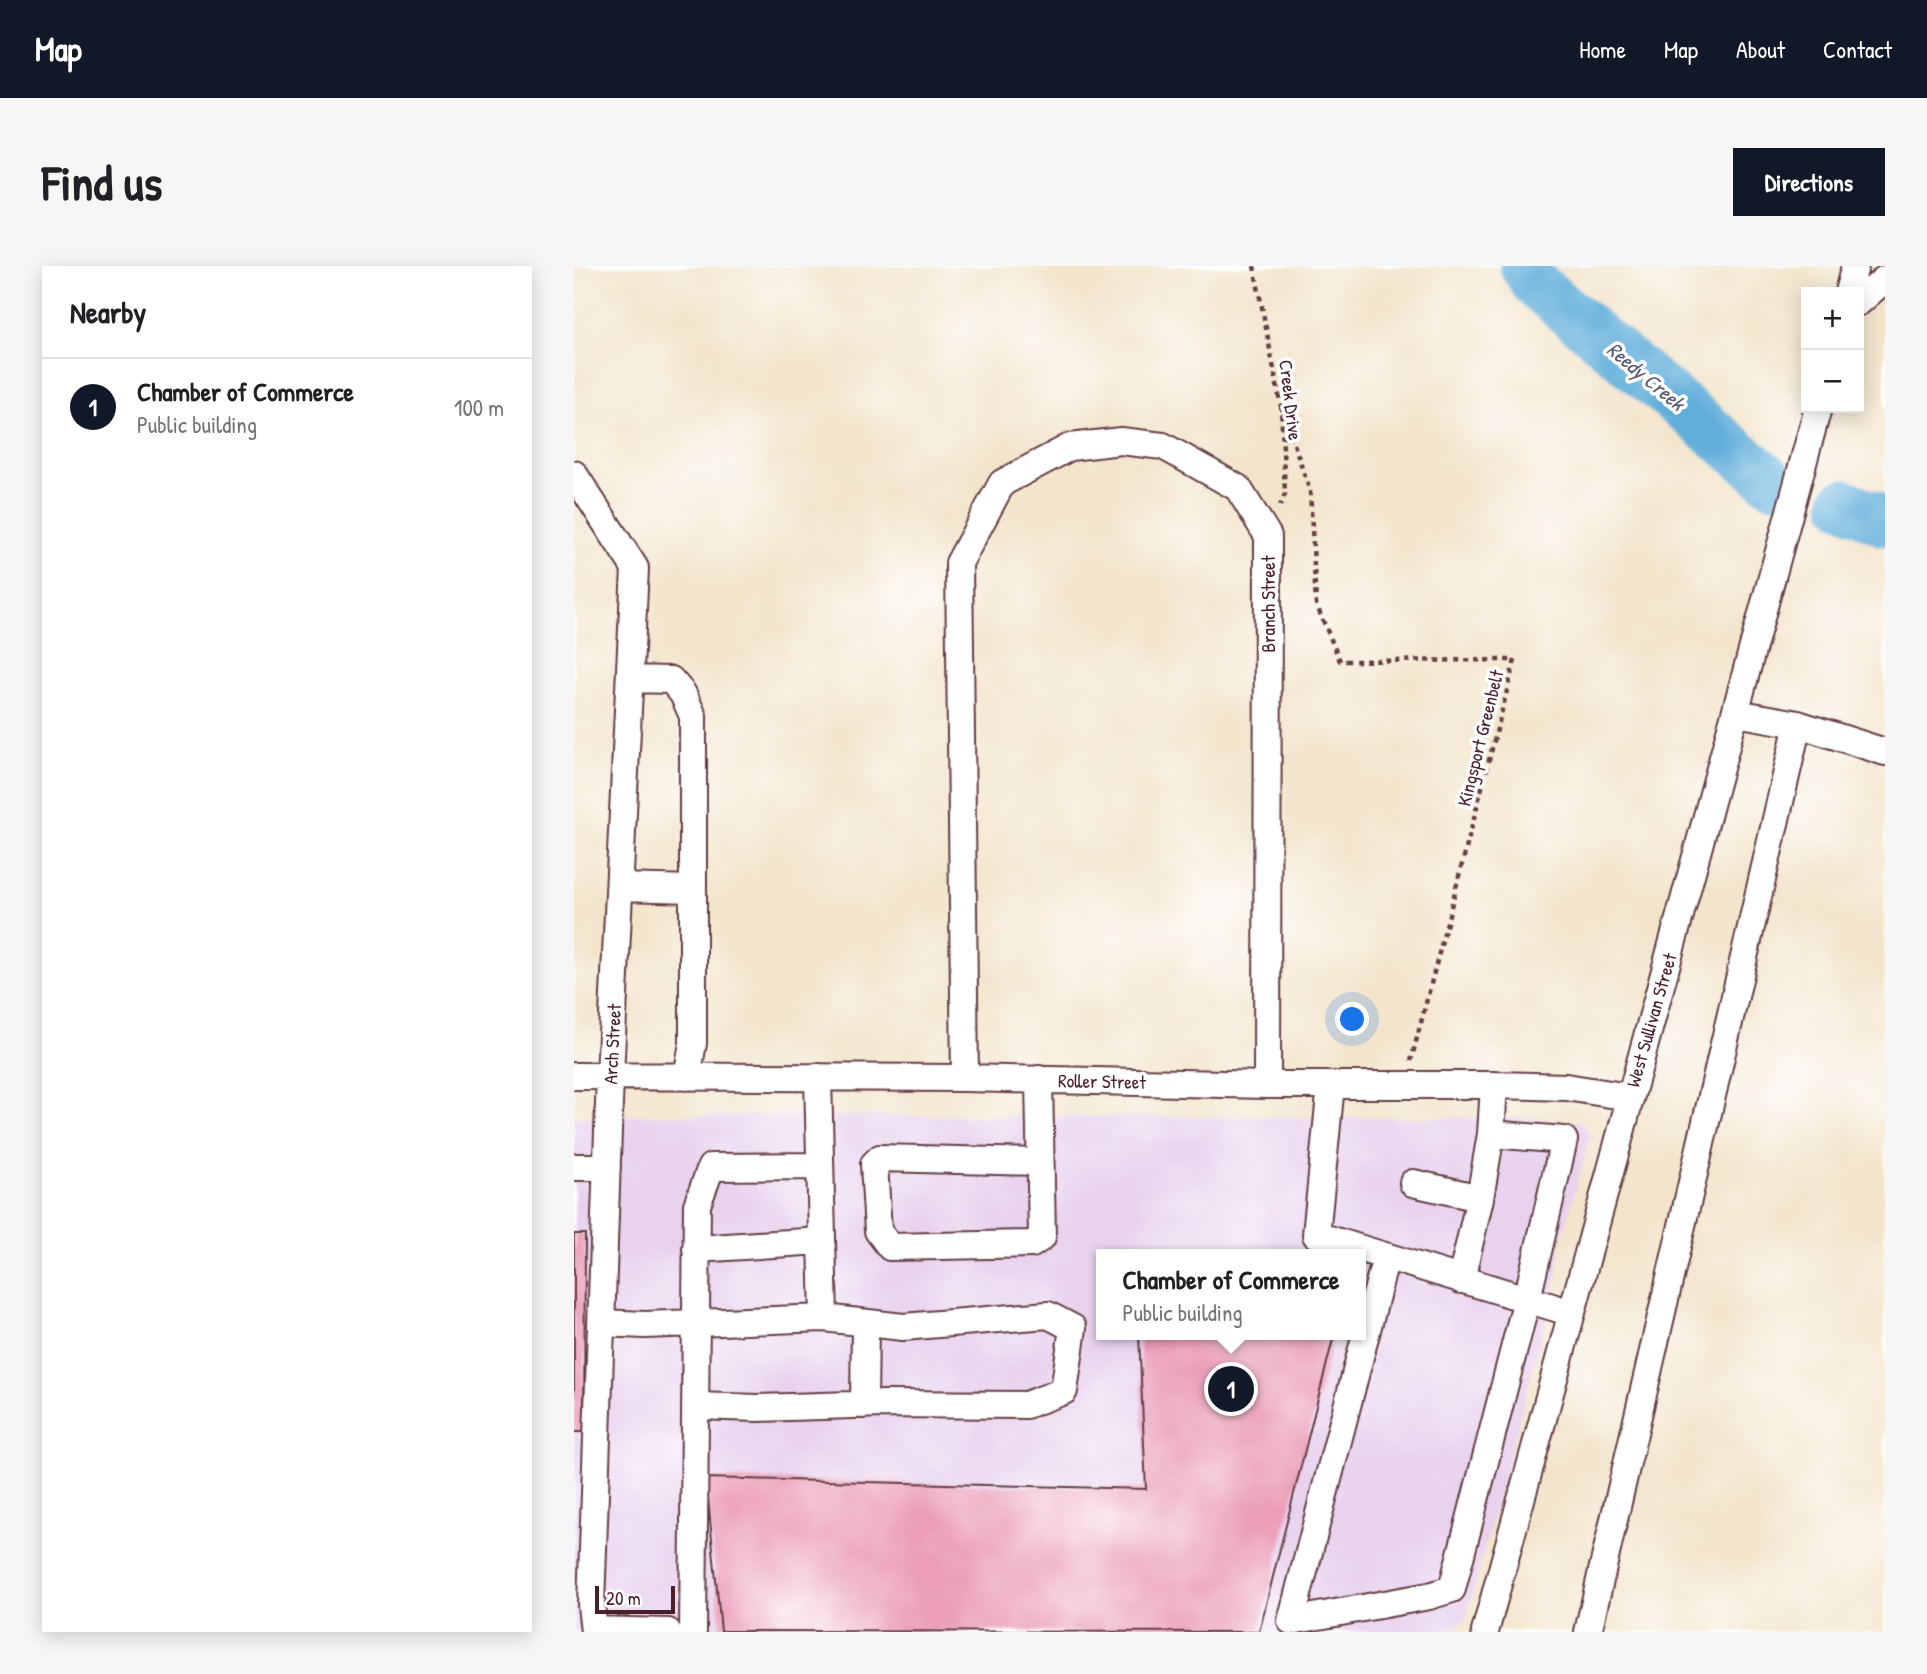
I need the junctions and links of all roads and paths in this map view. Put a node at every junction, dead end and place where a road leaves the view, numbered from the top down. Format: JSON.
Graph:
{"nodes":[{"id":1,"x":1254,"y":266,"type":"edge"},
{"id":2,"x":1855,"y":266,"type":"edge"},
{"id":3,"x":1885,"y":279,"type":"edge"},
{"id":4,"x":1850,"y":287,"type":"edge"},
{"id":5,"x":1864,"y":298,"type":"edge"},
{"id":6,"x":1281,"y":406,"type":"junction"},
{"id":7,"x":1817,"y":413,"type":"edge"},
{"id":8,"x":574,"y":474,"type":"edge"},
{"id":9,"x":1268,"y":536,"type":"junction"},
{"id":10,"x":630,"y":679,"type":"junction"},
{"id":11,"x":1736,"y":713,"type":"junction"},
{"id":12,"x":1798,"y":724,"type":"junction"},
{"id":13,"x":1885,"y":752,"type":"edge"},
{"id":14,"x":620,"y":887,"type":"junction"},
{"id":15,"x":693,"y":889,"type":"junction"},
{"id":16,"x":574,"y":1076,"type":"edge"},
{"id":17,"x":610,"y":1076,"type":"junction"},
{"id":18,"x":687,"y":1077,"type":"junction"},
{"id":19,"x":818,"y":1077,"type":"junction"},
{"id":20,"x":965,"y":1078,"type":"junction"},
{"id":21,"x":1039,"y":1079,"type":"junction"},
{"id":22,"x":1405,"y":1084,"type":"junction"},
{"id":23,"x":1267,"y":1085,"type":"junction"},
{"id":24,"x":1331,"y":1085,"type":"junction"},
{"id":25,"x":1494,"y":1085,"type":"junction"},
{"id":26,"x":1629,"y":1097,"type":"junction"},
{"id":27,"x":1491,"y":1134,"type":"junction"},
{"id":28,"x":1040,"y":1162,"type":"junction"},
{"id":29,"x":820,"y":1166,"type":"junction"},
{"id":30,"x":574,"y":1167,"type":"edge"},
{"id":31,"x":607,"y":1167,"type":"junction"},
{"id":32,"x":1413,"y":1182,"type":"dead end"},
{"id":33,"x":1480,"y":1198,"type":"junction"},
{"id":34,"x":821,"y":1241,"type":"junction"},
{"id":35,"x":696,"y":1249,"type":"junction"},
{"id":36,"x":1361,"y":1249,"type":"edge"},
{"id":37,"x":1366,"y":1251,"type":"edge"},
{"id":38,"x":1386,"y":1257,"type":"junction"},
{"id":39,"x":1461,"y":1280,"type":"junction"},
{"id":40,"x":1527,"y":1299,"type":"junction"},
{"id":41,"x":1572,"y":1313,"type":"junction"},
{"id":42,"x":824,"y":1318,"type":"junction"},
{"id":43,"x":601,"y":1323,"type":"junction"},
{"id":44,"x":696,"y":1323,"type":"junction"},
{"id":45,"x":865,"y":1323,"type":"junction"},
{"id":46,"x":1366,"y":1334,"type":"edge"},
{"id":47,"x":1364,"y":1340,"type":"edge"},
{"id":48,"x":695,"y":1405,"type":"junction"},
{"id":49,"x":864,"y":1405,"type":"junction"},
{"id":50,"x":585,"y":1474,"type":"edge"},
{"id":51,"x":1303,"y":1626,"type":"edge"},
{"id":52,"x":594,"y":1631,"type":"edge"},
{"id":53,"x":668,"y":1632,"type":"edge"},
{"id":54,"x":693,"y":1632,"type":"edge"},
{"id":55,"x":1485,"y":1632,"type":"edge"},
{"id":56,"x":1588,"y":1632,"type":"edge"}],
"edges":[{"from":1,"to":6,"type":"path","name":"Creek Drive"},
{"from":2,"to":4,"type":"street"},
{"from":3,"to":5,"type":"street"},
{"from":6,"to":9,"type":"path","name":"Creek Drive"},
{"from":6,"to":22,"type":"path","name":"Kingsport Greenbelt"},
{"from":7,"to":11,"type":"street","name":"West Sullivan Street"},
{"from":8,"to":10,"type":"street","name":"Arch Street"},
{"from":9,"to":20,"type":"street","name":"Branch Street"},
{"from":9,"to":23,"type":"street","name":"Branch Street"},
{"from":10,"to":14,"type":"street","name":"Arch Street"},
{"from":10,"to":15,"type":"street"},
{"from":11,"to":12,"type":"street"},
{"from":11,"to":26,"type":"street","name":"West Sullivan Street"},
{"from":12,"to":13,"type":"street"},
{"from":12,"to":56,"type":"street"},
{"from":14,"to":15,"type":"street"},
{"from":14,"to":17,"type":"street","name":"Arch Street"},
{"from":15,"to":18,"type":"street"},
{"from":16,"to":17,"type":"street","name":"Roller Street"},
{"from":17,"to":18,"type":"street","name":"Roller Street"},
{"from":17,"to":31,"type":"street","name":"Arch Street"},
{"from":18,"to":19,"type":"street","name":"Roller Street"},
{"from":19,"to":20,"type":"street","name":"Roller Street"},
{"from":19,"to":29,"type":"street"},
{"from":20,"to":21,"type":"street","name":"Roller Street"},
{"from":21,"to":23,"type":"street","name":"Roller Street"},
{"from":21,"to":28,"type":"street"},
{"from":22,"to":24,"type":"street","name":"Roller Street"},
{"from":22,"to":25,"type":"street","name":"Roller Street"},
{"from":23,"to":24,"type":"street","name":"Roller Street"},
{"from":24,"to":36,"type":"street"},
{"from":25,"to":26,"type":"street","name":"Roller Street"},
{"from":25,"to":27,"type":"street"},
{"from":26,"to":41,"type":"street","name":"West Sullivan Street"},
{"from":27,"to":33,"type":"street"},
{"from":27,"to":40,"type":"street"},
{"from":28,"to":28,"type":"street"},
{"from":29,"to":34,"type":"street"},
{"from":29,"to":35,"type":"street"},
{"from":30,"to":31,"type":"street"},
{"from":31,"to":43,"type":"street","name":"Arch Street"},
{"from":32,"to":33,"type":"street"},
{"from":33,"to":39,"type":"street"},
{"from":34,"to":35,"type":"street"},
{"from":34,"to":42,"type":"street"},
{"from":35,"to":44,"type":"street"},
{"from":37,"to":38,"type":"street"},
{"from":38,"to":39,"type":"street"},
{"from":38,"to":46,"type":"street"},
{"from":39,"to":40,"type":"street"},
{"from":40,"to":41,"type":"street"},
{"from":40,"to":51,"type":"street"},
{"from":41,"to":55,"type":"street","name":"West Sullivan Street"},
{"from":42,"to":44,"type":"street"},
{"from":42,"to":45,"type":"street"},
{"from":43,"to":44,"type":"street"},
{"from":43,"to":50,"type":"street","name":"Arch Street"},
{"from":44,"to":48,"type":"street"},
{"from":45,"to":49,"type":"street"},
{"from":45,"to":49,"type":"street"},
{"from":47,"to":51,"type":"street"},
{"from":48,"to":49,"type":"street"},
{"from":48,"to":54,"type":"street"},
{"from":50,"to":52,"type":"street","name":"Arch Street"},
{"from":52,"to":53,"type":"street"}]}
